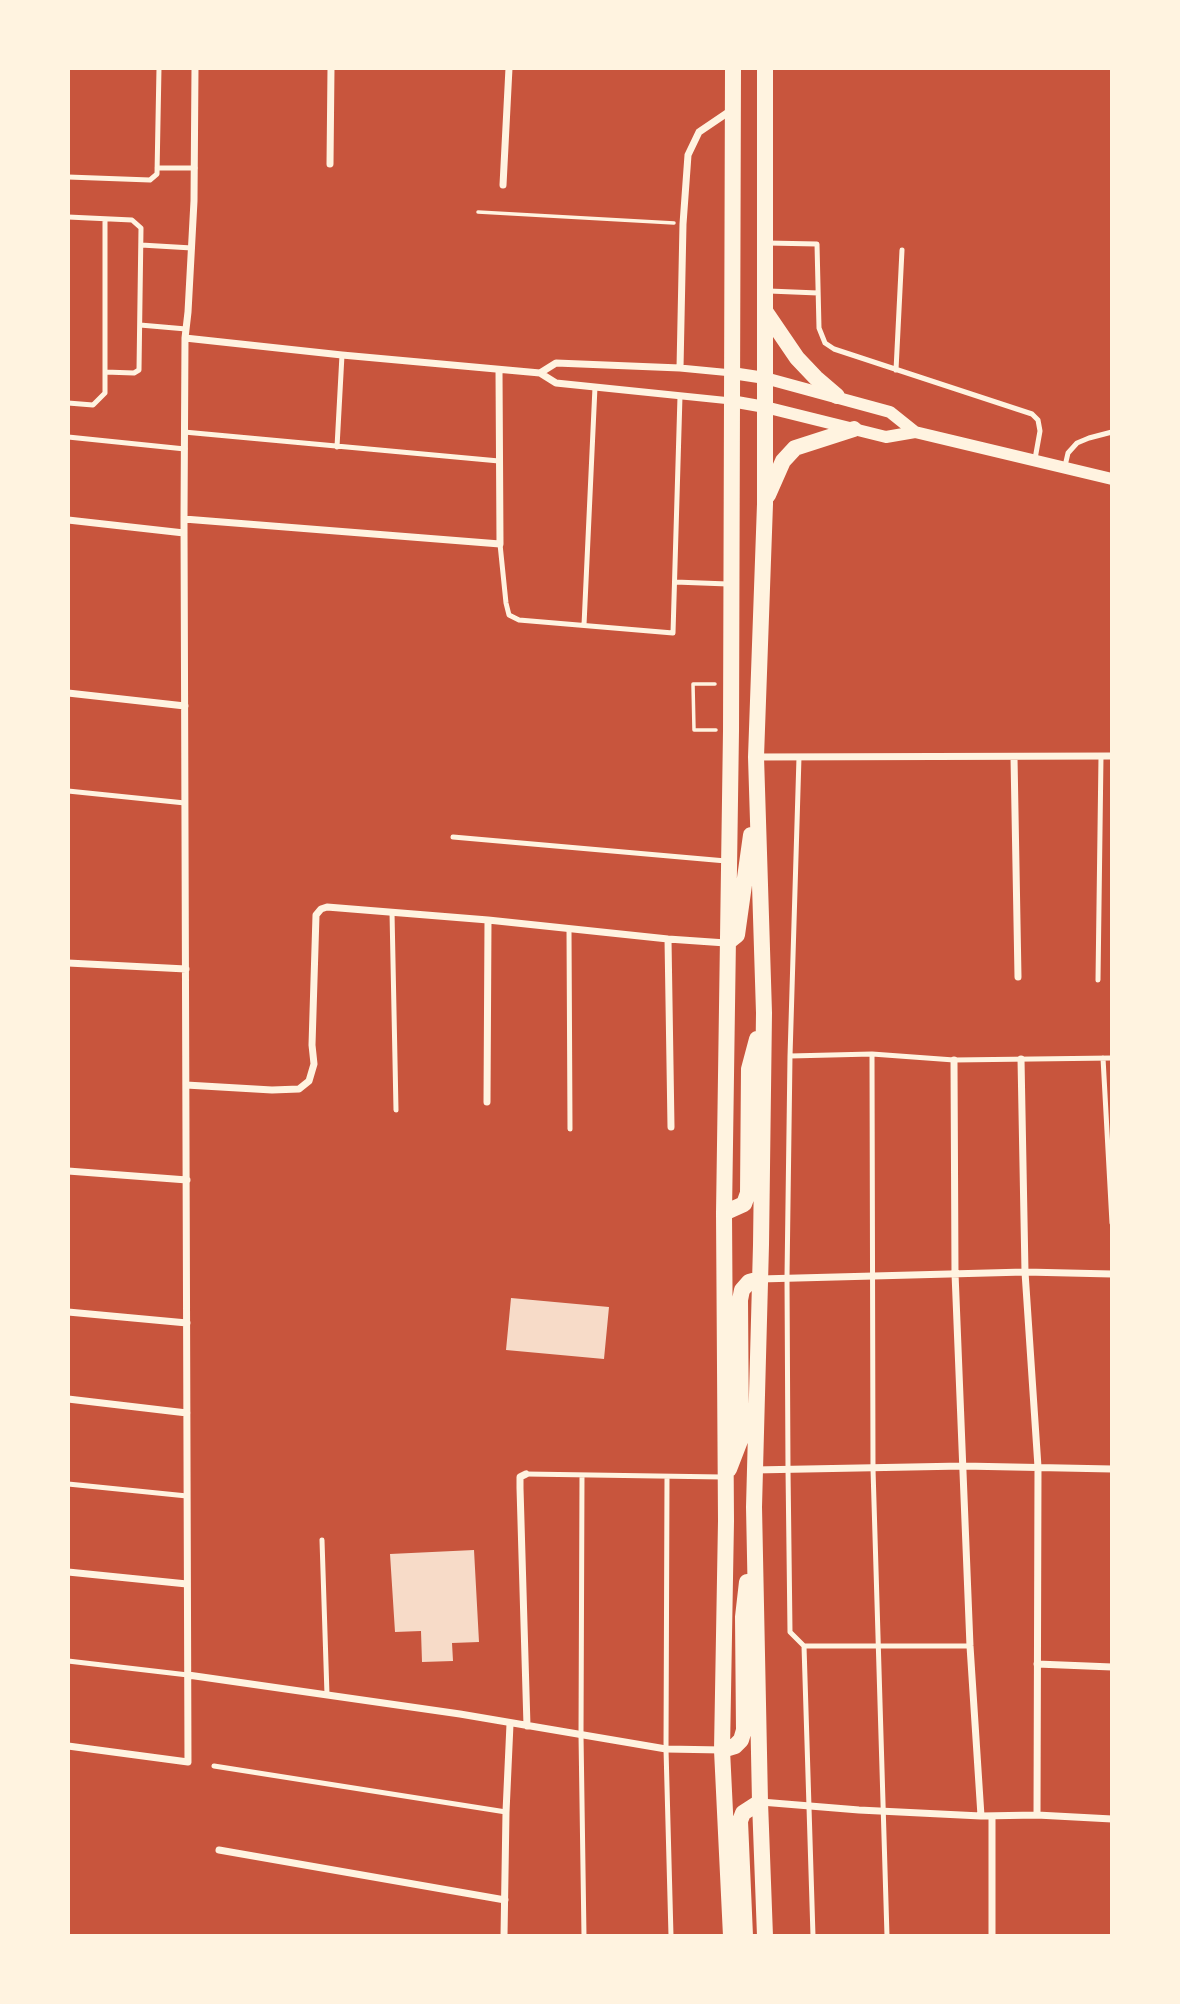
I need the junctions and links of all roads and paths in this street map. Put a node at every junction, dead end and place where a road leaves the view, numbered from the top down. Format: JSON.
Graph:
{"nodes":[{"id":1,"x":159,"y":68,"type":"edge"},
{"id":2,"x":195,"y":68,"type":"edge"},
{"id":3,"x":331,"y":68,"type":"edge"},
{"id":4,"x":509,"y":68,"type":"edge"},
{"id":5,"x":733,"y":68,"type":"edge"},
{"id":6,"x":765,"y":68,"type":"edge"},
{"id":7,"x":733,"y":110,"type":"junction"},
{"id":8,"x":330,"y":164,"type":"dead end"},
{"id":9,"x":157,"y":167,"type":"junction"},
{"id":10,"x":195,"y":168,"type":"junction"},
{"id":11,"x":68,"y":177,"type":"edge"},
{"id":12,"x":503,"y":185,"type":"dead end"},
{"id":13,"x":478,"y":212,"type":"dead end"},
{"id":14,"x":68,"y":217,"type":"edge"},
{"id":15,"x":105,"y":219,"type":"junction"},
{"id":16,"x":683,"y":224,"type":"junction"},
{"id":17,"x":765,"y":242,"type":"junction"},
{"id":18,"x":141,"y":245,"type":"junction"},
{"id":19,"x":192,"y":248,"type":"junction"},
{"id":20,"x":902,"y":250,"type":"dead end"},
{"id":21,"x":765,"y":291,"type":"junction"},
{"id":22,"x":818,"y":293,"type":"junction"},
{"id":23,"x":765,"y":311,"type":"junction"},
{"id":24,"x":140,"y":325,"type":"junction"},
{"id":25,"x":186,"y":329,"type":"junction"},
{"id":26,"x":185,"y":338,"type":"junction"},
{"id":27,"x":342,"y":355,"type":"junction"},
{"id":28,"x":680,"y":368,"type":"junction"},
{"id":29,"x":499,"y":370,"type":"junction"},
{"id":30,"x":896,"y":370,"type":"junction"},
{"id":31,"x":105,"y":372,"type":"junction"},
{"id":32,"x":540,"y":373,"type":"junction"},
{"id":33,"x":732,"y":373,"type":"junction"},
{"id":34,"x":765,"y":378,"type":"junction"},
{"id":35,"x":594,"y":387,"type":"junction"},
{"id":36,"x":680,"y":396,"type":"junction"},
{"id":37,"x":837,"y":396,"type":"junction"},
{"id":38,"x":732,"y":401,"type":"junction"},
{"id":39,"x":68,"y":403,"type":"edge"},
{"id":40,"x":765,"y":407,"type":"junction"},
{"id":41,"x":854,"y":429,"type":"junction"},
{"id":42,"x":184,"y":432,"type":"junction"},
{"id":43,"x":915,"y":432,"type":"junction"},
{"id":44,"x":1112,"y":432,"type":"edge"},
{"id":45,"x":68,"y":437,"type":"edge"},
{"id":46,"x":337,"y":447,"type":"junction"},
{"id":47,"x":185,"y":449,"type":"junction"},
{"id":48,"x":1035,"y":459,"type":"junction"},
{"id":49,"x":499,"y":461,"type":"junction"},
{"id":50,"x":1064,"y":467,"type":"junction"},
{"id":51,"x":1112,"y":479,"type":"edge"},
{"id":52,"x":765,"y":504,"type":"junction"},
{"id":53,"x":184,"y":519,"type":"junction"},
{"id":54,"x":68,"y":520,"type":"edge"},
{"id":55,"x":184,"y":533,"type":"junction"},
{"id":56,"x":500,"y":544,"type":"junction"},
{"id":57,"x":675,"y":582,"type":"junction"},
{"id":58,"x":730,"y":584,"type":"junction"},
{"id":59,"x":584,"y":625,"type":"junction"},
{"id":60,"x":693,"y":684,"type":"dead end"},
{"id":61,"x":68,"y":693,"type":"edge"},
{"id":62,"x":185,"y":706,"type":"junction"},
{"id":63,"x":731,"y":730,"type":"junction"},
{"id":64,"x":757,"y":757,"type":"junction"},
{"id":65,"x":799,"y":757,"type":"junction"},
{"id":66,"x":1014,"y":757,"type":"junction"},
{"id":67,"x":1101,"y":757,"type":"junction"},
{"id":68,"x":1112,"y":757,"type":"edge"},
{"id":69,"x":68,"y":791,"type":"edge"},
{"id":70,"x":757,"y":791,"type":"junction"},
{"id":71,"x":185,"y":803,"type":"junction"},
{"id":72,"x":453,"y":837,"type":"dead end"},
{"id":73,"x":729,"y":861,"type":"junction"},
{"id":74,"x":392,"y":912,"type":"junction"},
{"id":75,"x":488,"y":920,"type":"junction"},
{"id":76,"x":569,"y":929,"type":"junction"},
{"id":77,"x":668,"y":939,"type":"junction"},
{"id":78,"x":727,"y":943,"type":"junction"},
{"id":79,"x":68,"y":963,"type":"edge"},
{"id":80,"x":186,"y":970,"type":"junction"},
{"id":81,"x":1018,"y":977,"type":"dead end"},
{"id":82,"x":1098,"y":980,"type":"dead end"},
{"id":83,"x":764,"y":1013,"type":"junction"},
{"id":84,"x":872,"y":1054,"type":"junction"},
{"id":85,"x":790,"y":1056,"type":"junction"},
{"id":86,"x":1103,"y":1058,"type":"junction"},
{"id":87,"x":1112,"y":1058,"type":"edge"},
{"id":88,"x":1021,"y":1059,"type":"junction"},
{"id":89,"x":954,"y":1060,"type":"junction"},
{"id":90,"x":186,"y":1084,"type":"junction"},
{"id":91,"x":487,"y":1102,"type":"dead end"},
{"id":92,"x":396,"y":1110,"type":"dead end"},
{"id":93,"x":671,"y":1127,"type":"dead end"},
{"id":94,"x":570,"y":1129,"type":"dead end"},
{"id":95,"x":68,"y":1171,"type":"edge"},
{"id":96,"x":187,"y":1180,"type":"junction"},
{"id":97,"x":724,"y":1213,"type":"junction"},
{"id":98,"x":1112,"y":1223,"type":"edge"},
{"id":99,"x":1025,"y":1272,"type":"junction"},
{"id":100,"x":955,"y":1273,"type":"junction"},
{"id":101,"x":1112,"y":1274,"type":"edge"},
{"id":102,"x":873,"y":1275,"type":"junction"},
{"id":103,"x":787,"y":1277,"type":"junction"},
{"id":104,"x":760,"y":1279,"type":"junction"},
{"id":105,"x":68,"y":1312,"type":"edge"},
{"id":106,"x":187,"y":1322,"type":"junction"},
{"id":107,"x":68,"y":1399,"type":"edge"},
{"id":108,"x":187,"y":1413,"type":"junction"},
{"id":109,"x":963,"y":1466,"type":"junction"},
{"id":110,"x":1038,"y":1467,"type":"junction"},
{"id":111,"x":873,"y":1468,"type":"junction"},
{"id":112,"x":788,"y":1469,"type":"junction"},
{"id":113,"x":1112,"y":1469,"type":"edge"},
{"id":114,"x":754,"y":1470,"type":"junction"},
{"id":115,"x":526,"y":1474,"type":"joint"},
{"id":116,"x":582,"y":1475,"type":"junction"},
{"id":117,"x":667,"y":1477,"type":"junction"},
{"id":118,"x":726,"y":1478,"type":"junction"},
{"id":119,"x":68,"y":1484,"type":"edge"},
{"id":120,"x":187,"y":1496,"type":"junction"},
{"id":121,"x":754,"y":1507,"type":"junction"},
{"id":122,"x":322,"y":1540,"type":"dead end"},
{"id":123,"x":68,"y":1572,"type":"edge"},
{"id":124,"x":187,"y":1584,"type":"junction"},
{"id":125,"x":878,"y":1644,"type":"junction"},
{"id":126,"x":804,"y":1646,"type":"junction"},
{"id":127,"x":970,"y":1646,"type":"junction"},
{"id":128,"x":68,"y":1661,"type":"edge"},
{"id":129,"x":1037,"y":1664,"type":"junction"},
{"id":130,"x":1112,"y":1667,"type":"edge"},
{"id":131,"x":188,"y":1675,"type":"junction"},
{"id":132,"x":327,"y":1695,"type":"junction"},
{"id":133,"x":510,"y":1724,"type":"junction"},
{"id":134,"x":527,"y":1726,"type":"junction"},
{"id":135,"x":581,"y":1735,"type":"junction"},
{"id":136,"x":68,"y":1746,"type":"edge"},
{"id":137,"x":666,"y":1749,"type":"junction"},
{"id":138,"x":722,"y":1750,"type":"junction"},
{"id":139,"x":214,"y":1766,"type":"dead end"},
{"id":140,"x":760,"y":1802,"type":"junction"},
{"id":141,"x":810,"y":1806,"type":"junction"},
{"id":142,"x":883,"y":1811,"type":"junction"},
{"id":143,"x":506,"y":1812,"type":"junction"},
{"id":144,"x":1037,"y":1815,"type":"junction"},
{"id":145,"x":981,"y":1816,"type":"junction"},
{"id":146,"x":992,"y":1816,"type":"junction"},
{"id":147,"x":1112,"y":1819,"type":"edge"},
{"id":148,"x":219,"y":1850,"type":"dead end"},
{"id":149,"x":505,"y":1900,"type":"junction"},
{"id":150,"x":505,"y":1936,"type":"edge"},
{"id":151,"x":584,"y":1936,"type":"edge"},
{"id":152,"x":671,"y":1936,"type":"edge"},
{"id":153,"x":731,"y":1936,"type":"edge"},
{"id":154,"x":745,"y":1936,"type":"edge"},
{"id":155,"x":765,"y":1936,"type":"edge"},
{"id":156,"x":813,"y":1936,"type":"edge"},
{"id":157,"x":887,"y":1936,"type":"edge"},
{"id":158,"x":992,"y":1936,"type":"edge"}],
"edges":[{"from":1,"to":9,"type":"lane"},
{"from":2,"to":10,"type":"street"},
{"from":3,"to":8,"type":"street"},
{"from":4,"to":12,"type":"street"},
{"from":5,"to":7,"type":"highway"},
{"from":6,"to":17,"type":"highway"},
{"from":7,"to":16,"type":"street"},
{"from":7,"to":33,"type":"highway"},
{"from":9,"to":10,"type":"lane"},
{"from":9,"to":11,"type":"lane"},
{"from":10,"to":19,"type":"street"},
{"from":13,"to":16,"type":"path"},
{"from":14,"to":15,"type":"lane"},
{"from":15,"to":18,"type":"lane"},
{"from":15,"to":31,"type":"lane"},
{"from":16,"to":28,"type":"street"},
{"from":17,"to":21,"type":"highway"},
{"from":17,"to":22,"type":"lane"},
{"from":18,"to":19,"type":"lane"},
{"from":18,"to":24,"type":"lane"},
{"from":19,"to":25,"type":"street"},
{"from":20,"to":30,"type":"lane"},
{"from":21,"to":22,"type":"lane"},
{"from":21,"to":23,"type":"highway"},
{"from":22,"to":30,"type":"lane"},
{"from":23,"to":34,"type":"highway"},
{"from":23,"to":37,"type":"highway"},
{"from":24,"to":25,"type":"lane"},
{"from":24,"to":31,"type":"lane"},
{"from":25,"to":26,"type":"street"},
{"from":26,"to":27,"type":"street"},
{"from":26,"to":42,"type":"street"},
{"from":27,"to":29,"type":"street"},
{"from":27,"to":46,"type":"lane"},
{"from":28,"to":32,"type":"street"},
{"from":28,"to":33,"type":"street"},
{"from":29,"to":32,"type":"street"},
{"from":29,"to":49,"type":"street"},
{"from":30,"to":48,"type":"lane"},
{"from":31,"to":39,"type":"lane"},
{"from":32,"to":35,"type":"street"},
{"from":33,"to":34,"type":"street"},
{"from":33,"to":38,"type":"highway"},
{"from":34,"to":37,"type":"street"},
{"from":34,"to":40,"type":"highway"},
{"from":35,"to":36,"type":"street"},
{"from":35,"to":59,"type":"lane"},
{"from":36,"to":38,"type":"street"},
{"from":36,"to":57,"type":"lane"},
{"from":37,"to":43,"type":"street"},
{"from":38,"to":40,"type":"street"},
{"from":38,"to":58,"type":"highway"},
{"from":40,"to":41,"type":"street"},
{"from":40,"to":52,"type":"highway"},
{"from":41,"to":43,"type":"street"},
{"from":41,"to":52,"type":"highway"},
{"from":42,"to":46,"type":"lane"},
{"from":42,"to":47,"type":"street"},
{"from":43,"to":48,"type":"street"},
{"from":44,"to":50,"type":"lane"},
{"from":45,"to":47,"type":"lane"},
{"from":46,"to":49,"type":"lane"},
{"from":47,"to":53,"type":"street"},
{"from":48,"to":50,"type":"street"},
{"from":49,"to":56,"type":"street"},
{"from":50,"to":51,"type":"street"},
{"from":52,"to":64,"type":"highway"},
{"from":53,"to":55,"type":"street"},
{"from":53,"to":56,"type":"street"},
{"from":54,"to":55,"type":"street"},
{"from":55,"to":62,"type":"street"},
{"from":56,"to":59,"type":"lane"},
{"from":57,"to":58,"type":"lane"},
{"from":57,"to":59,"type":"lane"},
{"from":58,"to":63,"type":"highway"},
{"from":60,"to":63,"type":"path"},
{"from":61,"to":62,"type":"street"},
{"from":62,"to":71,"type":"street"},
{"from":63,"to":73,"type":"highway"},
{"from":64,"to":65,"type":"street"},
{"from":64,"to":70,"type":"highway"},
{"from":65,"to":66,"type":"street"},
{"from":65,"to":85,"type":"lane"},
{"from":66,"to":67,"type":"street"},
{"from":66,"to":81,"type":"street"},
{"from":67,"to":68,"type":"street"},
{"from":67,"to":82,"type":"lane"},
{"from":69,"to":71,"type":"lane"},
{"from":70,"to":78,"type":"highway"},
{"from":70,"to":83,"type":"highway"},
{"from":71,"to":80,"type":"street"},
{"from":72,"to":73,"type":"lane"},
{"from":73,"to":78,"type":"highway"},
{"from":74,"to":75,"type":"street"},
{"from":74,"to":90,"type":"street"},
{"from":74,"to":92,"type":"lane"},
{"from":75,"to":76,"type":"street"},
{"from":75,"to":91,"type":"street"},
{"from":76,"to":77,"type":"street"},
{"from":76,"to":94,"type":"lane"},
{"from":77,"to":78,"type":"street"},
{"from":77,"to":93,"type":"street"},
{"from":78,"to":97,"type":"highway"},
{"from":79,"to":80,"type":"street"},
{"from":80,"to":90,"type":"street"},
{"from":83,"to":97,"type":"highway"},
{"from":83,"to":104,"type":"highway"},
{"from":84,"to":85,"type":"lane"},
{"from":84,"to":89,"type":"lane"},
{"from":84,"to":102,"type":"lane"},
{"from":85,"to":103,"type":"lane"},
{"from":86,"to":87,"type":"lane"},
{"from":86,"to":88,"type":"lane"},
{"from":86,"to":98,"type":"lane"},
{"from":88,"to":89,"type":"lane"},
{"from":88,"to":99,"type":"street"},
{"from":89,"to":100,"type":"street"},
{"from":90,"to":96,"type":"street"},
{"from":95,"to":96,"type":"street"},
{"from":96,"to":106,"type":"street"},
{"from":97,"to":118,"type":"highway"},
{"from":99,"to":100,"type":"street"},
{"from":99,"to":101,"type":"street"},
{"from":99,"to":110,"type":"street"},
{"from":100,"to":102,"type":"street"},
{"from":100,"to":109,"type":"street"},
{"from":102,"to":103,"type":"street"},
{"from":102,"to":111,"type":"lane"},
{"from":103,"to":104,"type":"street"},
{"from":103,"to":112,"type":"lane"},
{"from":104,"to":114,"type":"highway"},
{"from":104,"to":118,"type":"highway"},
{"from":105,"to":106,"type":"street"},
{"from":106,"to":108,"type":"street"},
{"from":107,"to":108,"type":"street"},
{"from":108,"to":120,"type":"street"},
{"from":109,"to":110,"type":"street"},
{"from":109,"to":111,"type":"street"},
{"from":109,"to":127,"type":"street"},
{"from":110,"to":113,"type":"street"},
{"from":110,"to":129,"type":"street"},
{"from":111,"to":112,"type":"street"},
{"from":111,"to":125,"type":"lane"},
{"from":112,"to":114,"type":"street"},
{"from":112,"to":126,"type":"lane"},
{"from":114,"to":121,"type":"highway"},
{"from":115,"to":116,"type":"lane"},
{"from":115,"to":134,"type":"street"},
{"from":116,"to":117,"type":"lane"},
{"from":116,"to":135,"type":"lane"},
{"from":117,"to":118,"type":"lane"},
{"from":117,"to":137,"type":"lane"},
{"from":118,"to":138,"type":"highway"},
{"from":119,"to":120,"type":"lane"},
{"from":120,"to":124,"type":"street"},
{"from":121,"to":138,"type":"highway"},
{"from":121,"to":140,"type":"highway"},
{"from":122,"to":132,"type":"lane"},
{"from":123,"to":124,"type":"street"},
{"from":124,"to":131,"type":"street"},
{"from":125,"to":126,"type":"lane"},
{"from":125,"to":127,"type":"lane"},
{"from":125,"to":142,"type":"lane"},
{"from":126,"to":141,"type":"lane"},
{"from":127,"to":145,"type":"street"},
{"from":128,"to":131,"type":"lane"},
{"from":129,"to":130,"type":"street"},
{"from":129,"to":144,"type":"street"},
{"from":131,"to":132,"type":"street"},
{"from":131,"to":136,"type":"street"},
{"from":132,"to":133,"type":"street"},
{"from":133,"to":134,"type":"street"},
{"from":133,"to":143,"type":"street"},
{"from":134,"to":135,"type":"street"},
{"from":135,"to":137,"type":"street"},
{"from":135,"to":151,"type":"lane"},
{"from":137,"to":138,"type":"street"},
{"from":137,"to":152,"type":"lane"},
{"from":138,"to":153,"type":"highway"},
{"from":139,"to":143,"type":"lane"},
{"from":140,"to":141,"type":"street"},
{"from":140,"to":154,"type":"highway"},
{"from":140,"to":155,"type":"highway"},
{"from":141,"to":142,"type":"street"},
{"from":141,"to":156,"type":"lane"},
{"from":142,"to":145,"type":"street"},
{"from":142,"to":157,"type":"lane"},
{"from":143,"to":149,"type":"street"},
{"from":144,"to":146,"type":"street"},
{"from":144,"to":147,"type":"street"},
{"from":145,"to":146,"type":"street"},
{"from":146,"to":158,"type":"street"},
{"from":148,"to":149,"type":"street"},
{"from":149,"to":150,"type":"street"}]}
